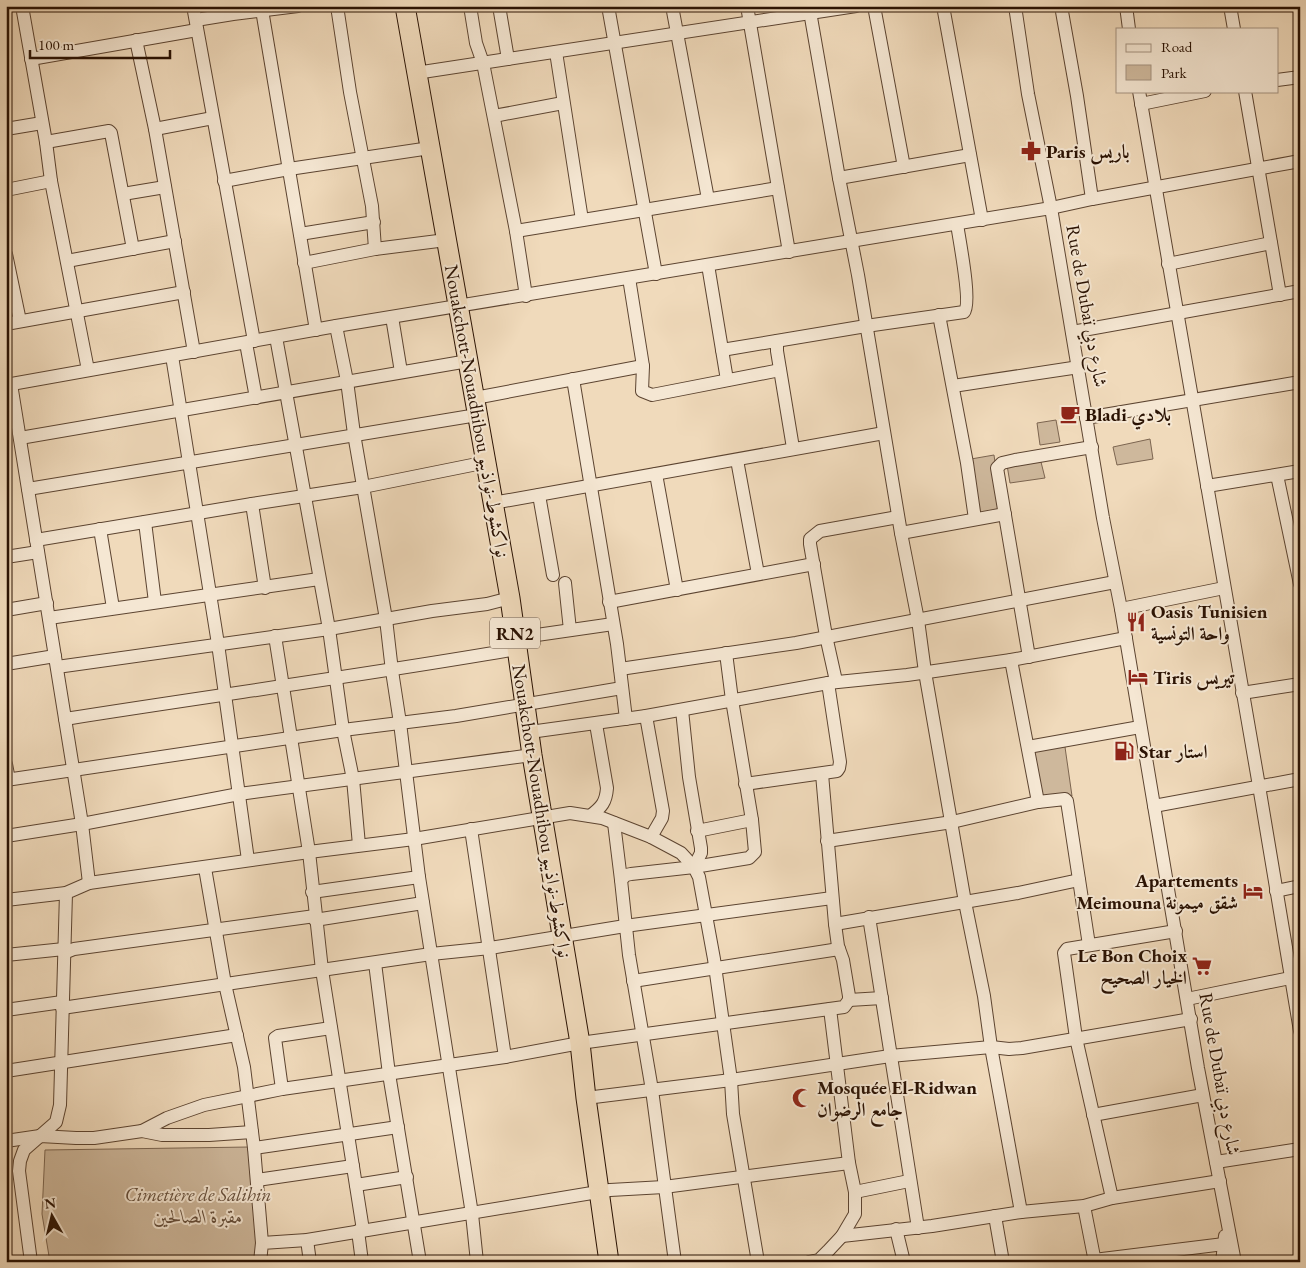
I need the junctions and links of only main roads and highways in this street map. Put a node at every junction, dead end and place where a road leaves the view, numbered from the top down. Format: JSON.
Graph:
{"nodes":[{"id":1,"x":405,"y":6,"type":"edge"},
{"id":2,"x":609,"y":1262,"type":"edge"}],
"edges":[{"from":1,"to":2,"type":"highway","name":"Nouakchott-Nouadhibou نواكشوط-نواذيبو","number":"RN2"}]}
